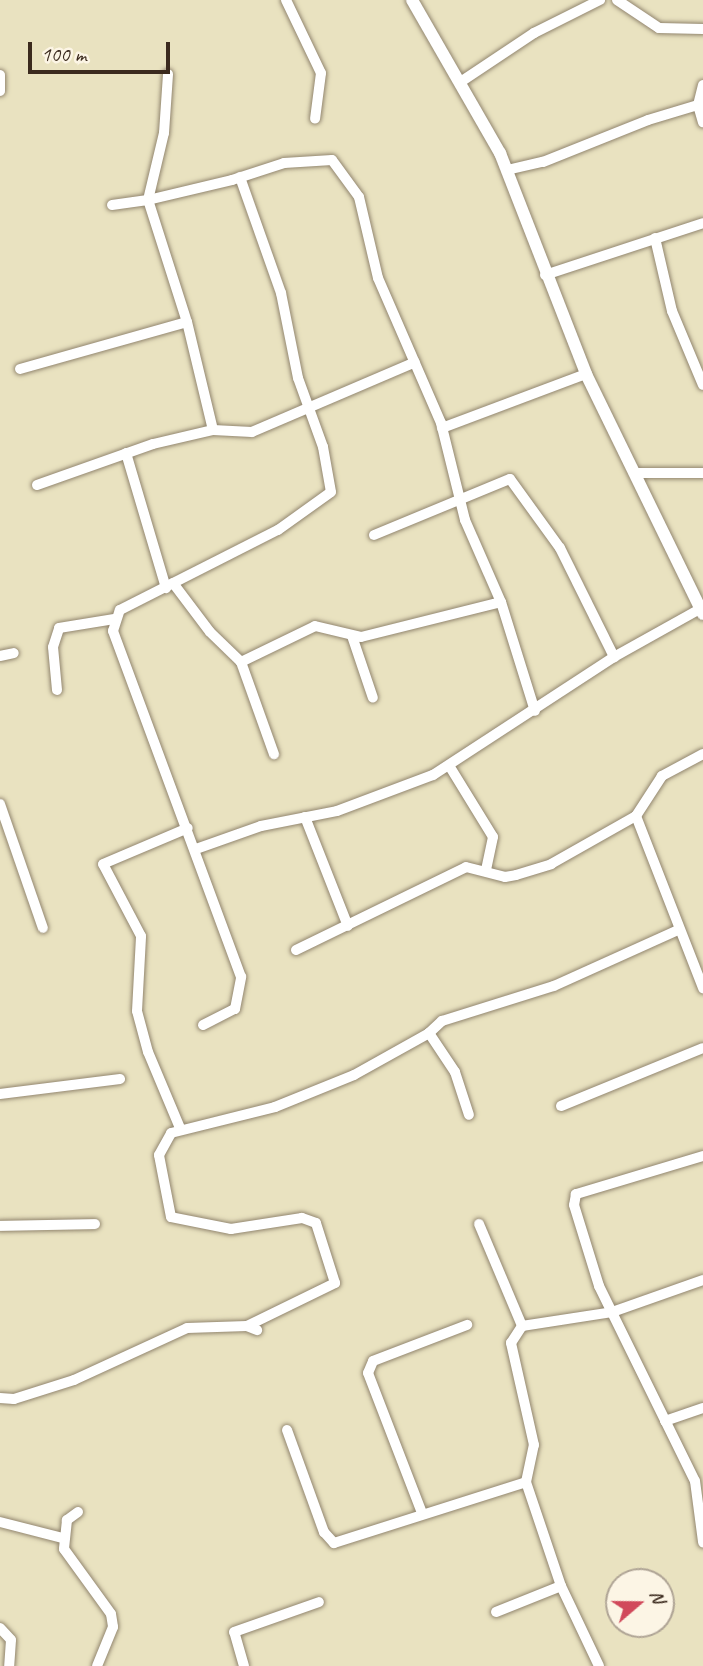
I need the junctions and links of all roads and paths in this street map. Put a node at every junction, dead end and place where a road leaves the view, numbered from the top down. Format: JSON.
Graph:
{"nodes":[{"id":1,"x":286,"y":0,"type":"edge"},
{"id":2,"x":412,"y":0,"type":"edge"},
{"id":3,"x":600,"y":0,"type":"edge"},
{"id":4,"x":617,"y":0,"type":"edge"},
{"id":5,"x":703,"y":29,"type":"edge"},
{"id":6,"x":168,"y":74,"type":"dead end"},
{"id":7,"x":0,"y":75,"type":"edge"},
{"id":8,"x":462,"y":81,"type":"junction"},
{"id":9,"x":703,"y":85,"type":"edge"},
{"id":10,"x":0,"y":91,"type":"edge"},
{"id":11,"x":698,"y":105,"type":"junction"},
{"id":12,"x":315,"y":119,"type":"dead end"},
{"id":13,"x":703,"y":122,"type":"edge"},
{"id":14,"x":507,"y":170,"type":"junction"},
{"id":15,"x":240,"y":177,"type":"junction"},
{"id":16,"x":148,"y":200,"type":"junction"},
{"id":17,"x":112,"y":205,"type":"dead end"},
{"id":18,"x":703,"y":223,"type":"edge"},
{"id":19,"x":655,"y":238,"type":"junction"},
{"id":20,"x":545,"y":275,"type":"junction"},
{"id":21,"x":187,"y":322,"type":"junction"},
{"id":22,"x":415,"y":362,"type":"junction"},
{"id":23,"x":20,"y":369,"type":"dead end"},
{"id":24,"x":586,"y":374,"type":"junction"},
{"id":25,"x":703,"y":385,"type":"edge"},
{"id":26,"x":309,"y":411,"type":"junction"},
{"id":27,"x":442,"y":428,"type":"junction"},
{"id":28,"x":213,"y":430,"type":"junction"},
{"id":29,"x":126,"y":453,"type":"junction"},
{"id":30,"x":636,"y":473,"type":"junction"},
{"id":31,"x":703,"y":473,"type":"edge"},
{"id":32,"x":37,"y":485,"type":"dead end"},
{"id":33,"x":457,"y":498,"type":"junction"},
{"id":34,"x":374,"y":535,"type":"dead end"},
{"id":35,"x":169,"y":586,"type":"junction"},
{"id":36,"x":501,"y":602,"type":"junction"},
{"id":37,"x":702,"y":612,"type":"edge"},
{"id":38,"x":114,"y":619,"type":"junction"},
{"id":39,"x":352,"y":636,"type":"junction"},
{"id":40,"x":14,"y":653,"type":"dead end"},
{"id":41,"x":0,"y":656,"type":"edge"},
{"id":42,"x":614,"y":657,"type":"junction"},
{"id":43,"x":241,"y":662,"type":"junction"},
{"id":44,"x":57,"y":690,"type":"dead end"},
{"id":45,"x":373,"y":698,"type":"dead end"},
{"id":46,"x":535,"y":710,"type":"junction"},
{"id":47,"x":274,"y":754,"type":"dead end"},
{"id":48,"x":703,"y":754,"type":"edge"},
{"id":49,"x":450,"y":767,"type":"junction"},
{"id":50,"x":0,"y":804,"type":"edge"},
{"id":51,"x":636,"y":816,"type":"junction"},
{"id":52,"x":305,"y":817,"type":"junction"},
{"id":53,"x":188,"y":828,"type":"junction"},
{"id":54,"x":196,"y":849,"type":"junction"},
{"id":55,"x":486,"y":869,"type":"junction"},
{"id":56,"x":348,"y":926,"type":"junction"},
{"id":57,"x":43,"y":928,"type":"dead end"},
{"id":58,"x":678,"y":930,"type":"junction"},
{"id":59,"x":296,"y":950,"type":"dead end"},
{"id":60,"x":703,"y":988,"type":"edge"},
{"id":61,"x":203,"y":1025,"type":"dead end"},
{"id":62,"x":429,"y":1033,"type":"junction"},
{"id":63,"x":703,"y":1048,"type":"edge"},
{"id":64,"x":120,"y":1079,"type":"dead end"},
{"id":65,"x":0,"y":1094,"type":"edge"},
{"id":66,"x":561,"y":1106,"type":"dead end"},
{"id":67,"x":469,"y":1115,"type":"dead end"},
{"id":68,"x":180,"y":1128,"type":"junction"},
{"id":69,"x":703,"y":1156,"type":"edge"},
{"id":70,"x":95,"y":1224,"type":"dead end"},
{"id":71,"x":479,"y":1224,"type":"dead end"},
{"id":72,"x":0,"y":1226,"type":"edge"},
{"id":73,"x":703,"y":1280,"type":"edge"},
{"id":74,"x":612,"y":1312,"type":"junction"},
{"id":75,"x":467,"y":1325,"type":"dead end"},
{"id":76,"x":522,"y":1326,"type":"junction"},
{"id":77,"x":0,"y":1398,"type":"edge"},
{"id":78,"x":703,"y":1408,"type":"edge"},
{"id":79,"x":665,"y":1421,"type":"junction"},
{"id":80,"x":288,"y":1430,"type":"dead end"},
{"id":81,"x":526,"y":1482,"type":"junction"},
{"id":82,"x":78,"y":1513,"type":"dead end"},
{"id":83,"x":422,"y":1513,"type":"junction"},
{"id":84,"x":0,"y":1522,"type":"edge"},
{"id":85,"x":62,"y":1538,"type":"junction"},
{"id":86,"x":703,"y":1542,"type":"edge"},
{"id":87,"x":561,"y":1586,"type":"junction"},
{"id":88,"x":319,"y":1602,"type":"dead end"},
{"id":89,"x":496,"y":1612,"type":"dead end"},
{"id":90,"x":0,"y":1628,"type":"edge"},
{"id":91,"x":9,"y":1666,"type":"edge"},
{"id":92,"x":97,"y":1666,"type":"edge"},
{"id":93,"x":244,"y":1666,"type":"edge"},
{"id":94,"x":599,"y":1666,"type":"edge"}],
"edges":[{"from":1,"to":12,"type":"street"},
{"from":2,"to":8,"type":"street"},
{"from":3,"to":8,"type":"street"},
{"from":4,"to":5,"type":"street"},
{"from":6,"to":16,"type":"street"},
{"from":7,"to":10,"type":"street"},
{"from":8,"to":14,"type":"street"},
{"from":9,"to":11,"type":"street"},
{"from":11,"to":13,"type":"street"},
{"from":11,"to":14,"type":"street"},
{"from":14,"to":20,"type":"street"},
{"from":15,"to":16,"type":"street"},
{"from":15,"to":22,"type":"street"},
{"from":15,"to":26,"type":"street"},
{"from":16,"to":17,"type":"street"},
{"from":16,"to":21,"type":"street"},
{"from":18,"to":19,"type":"street"},
{"from":19,"to":20,"type":"street"},
{"from":19,"to":25,"type":"street"},
{"from":20,"to":24,"type":"street"},
{"from":21,"to":23,"type":"street"},
{"from":21,"to":28,"type":"street"},
{"from":22,"to":26,"type":"street"},
{"from":22,"to":27,"type":"street"},
{"from":24,"to":27,"type":"street"},
{"from":24,"to":30,"type":"street"},
{"from":26,"to":28,"type":"street"},
{"from":26,"to":35,"type":"street"},
{"from":27,"to":33,"type":"street"},
{"from":28,"to":29,"type":"street"},
{"from":29,"to":32,"type":"street"},
{"from":29,"to":35,"type":"street"},
{"from":30,"to":31,"type":"street"},
{"from":30,"to":37,"type":"street"},
{"from":33,"to":34,"type":"street"},
{"from":33,"to":36,"type":"street"},
{"from":33,"to":42,"type":"street"},
{"from":35,"to":38,"type":"street"},
{"from":35,"to":43,"type":"street"},
{"from":36,"to":39,"type":"street"},
{"from":36,"to":46,"type":"street"},
{"from":37,"to":42,"type":"street"},
{"from":38,"to":44,"type":"street"},
{"from":38,"to":53,"type":"street"},
{"from":39,"to":43,"type":"street"},
{"from":39,"to":45,"type":"street"},
{"from":40,"to":41,"type":"street"},
{"from":42,"to":46,"type":"street"},
{"from":43,"to":47,"type":"street"},
{"from":46,"to":49,"type":"street"},
{"from":48,"to":51,"type":"street"},
{"from":49,"to":52,"type":"street"},
{"from":49,"to":55,"type":"street"},
{"from":50,"to":57,"type":"street"},
{"from":51,"to":55,"type":"street"},
{"from":51,"to":58,"type":"street"},
{"from":52,"to":54,"type":"street"},
{"from":52,"to":56,"type":"street"},
{"from":53,"to":54,"type":"street"},
{"from":53,"to":68,"type":"street"},
{"from":54,"to":61,"type":"street"},
{"from":55,"to":56,"type":"street"},
{"from":56,"to":59,"type":"street"},
{"from":58,"to":60,"type":"street"},
{"from":58,"to":62,"type":"street"},
{"from":62,"to":67,"type":"street"},
{"from":62,"to":68,"type":"street"},
{"from":63,"to":66,"type":"street"},
{"from":64,"to":65,"type":"street"},
{"from":68,"to":77,"type":"street"},
{"from":69,"to":74,"type":"street"},
{"from":70,"to":72,"type":"street"},
{"from":71,"to":76,"type":"street"},
{"from":73,"to":74,"type":"street"},
{"from":74,"to":76,"type":"street"},
{"from":74,"to":79,"type":"street"},
{"from":75,"to":83,"type":"street"},
{"from":76,"to":81,"type":"street"},
{"from":78,"to":79,"type":"street"},
{"from":79,"to":86,"type":"street"},
{"from":80,"to":83,"type":"street"},
{"from":81,"to":83,"type":"street"},
{"from":81,"to":87,"type":"street"},
{"from":82,"to":85,"type":"street"},
{"from":84,"to":85,"type":"street"},
{"from":85,"to":92,"type":"street"},
{"from":87,"to":89,"type":"street"},
{"from":87,"to":94,"type":"street"},
{"from":88,"to":93,"type":"street"},
{"from":90,"to":91,"type":"street"}]}
